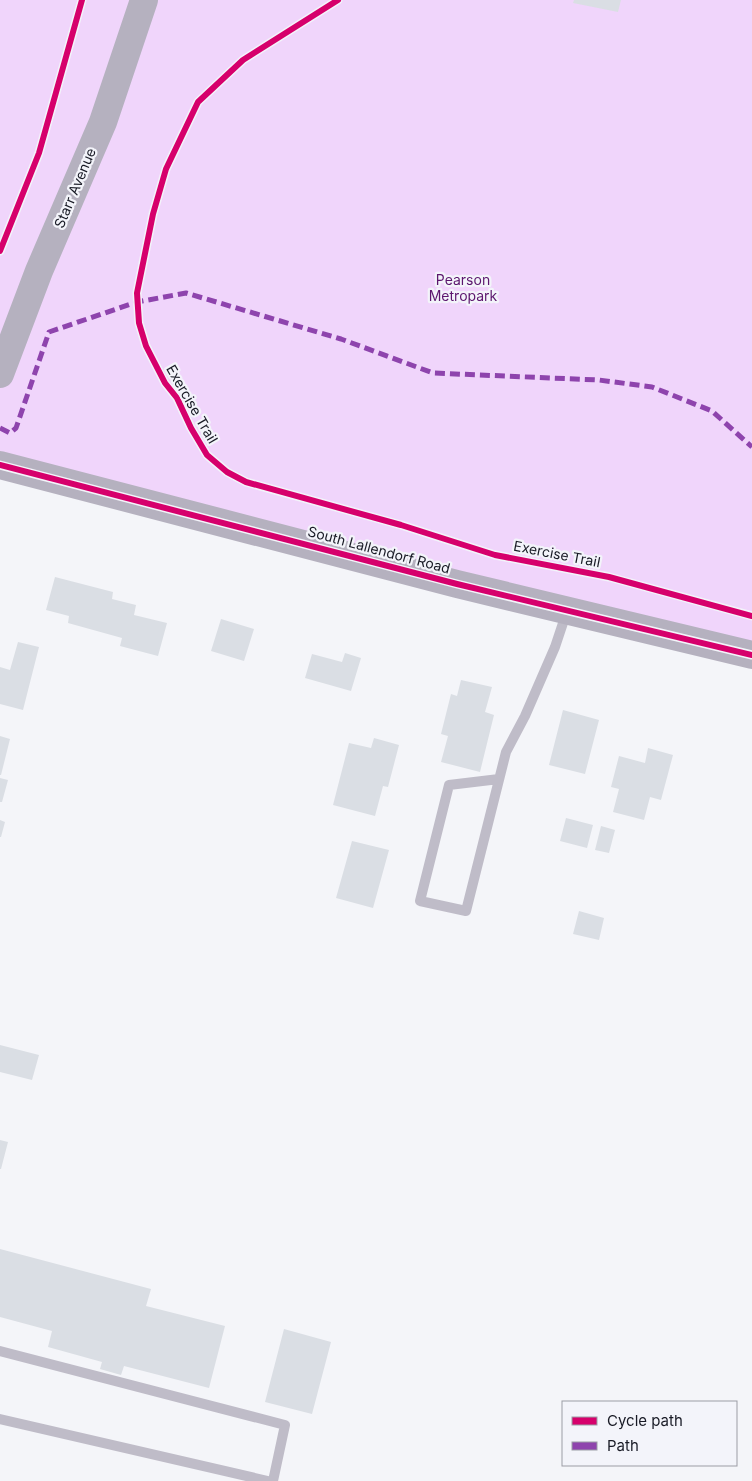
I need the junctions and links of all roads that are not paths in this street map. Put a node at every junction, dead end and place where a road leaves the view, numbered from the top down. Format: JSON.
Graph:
{"nodes":[{"id":1,"x":144,"y":0,"type":"edge"},
{"id":2,"x":0,"y":374,"type":"edge"},
{"id":3,"x":0,"y":464,"type":"edge"},
{"id":4,"x":568,"y":610,"type":"junction"},
{"id":5,"x":752,"y":655,"type":"edge"},
{"id":6,"x":499,"y":779,"type":"junction"},
{"id":7,"x":0,"y":1352,"type":"edge"},
{"id":8,"x":0,"y":1420,"type":"edge"},
{"id":9,"x":268,"y":1481,"type":"edge"},
{"id":10,"x":273,"y":1481,"type":"edge"}],
"edges":[{"from":1,"to":2,"type":"street","name":"Starr Avenue"},
{"from":3,"to":4,"type":"street","name":"South Lallendorf Road"},
{"from":4,"to":5,"type":"street","name":"South Lallendorf Road"},
{"from":4,"to":6,"type":"lane"},
{"from":6,"to":6,"type":"lane"},
{"from":7,"to":10,"type":"lane"},
{"from":8,"to":9,"type":"lane"}]}
